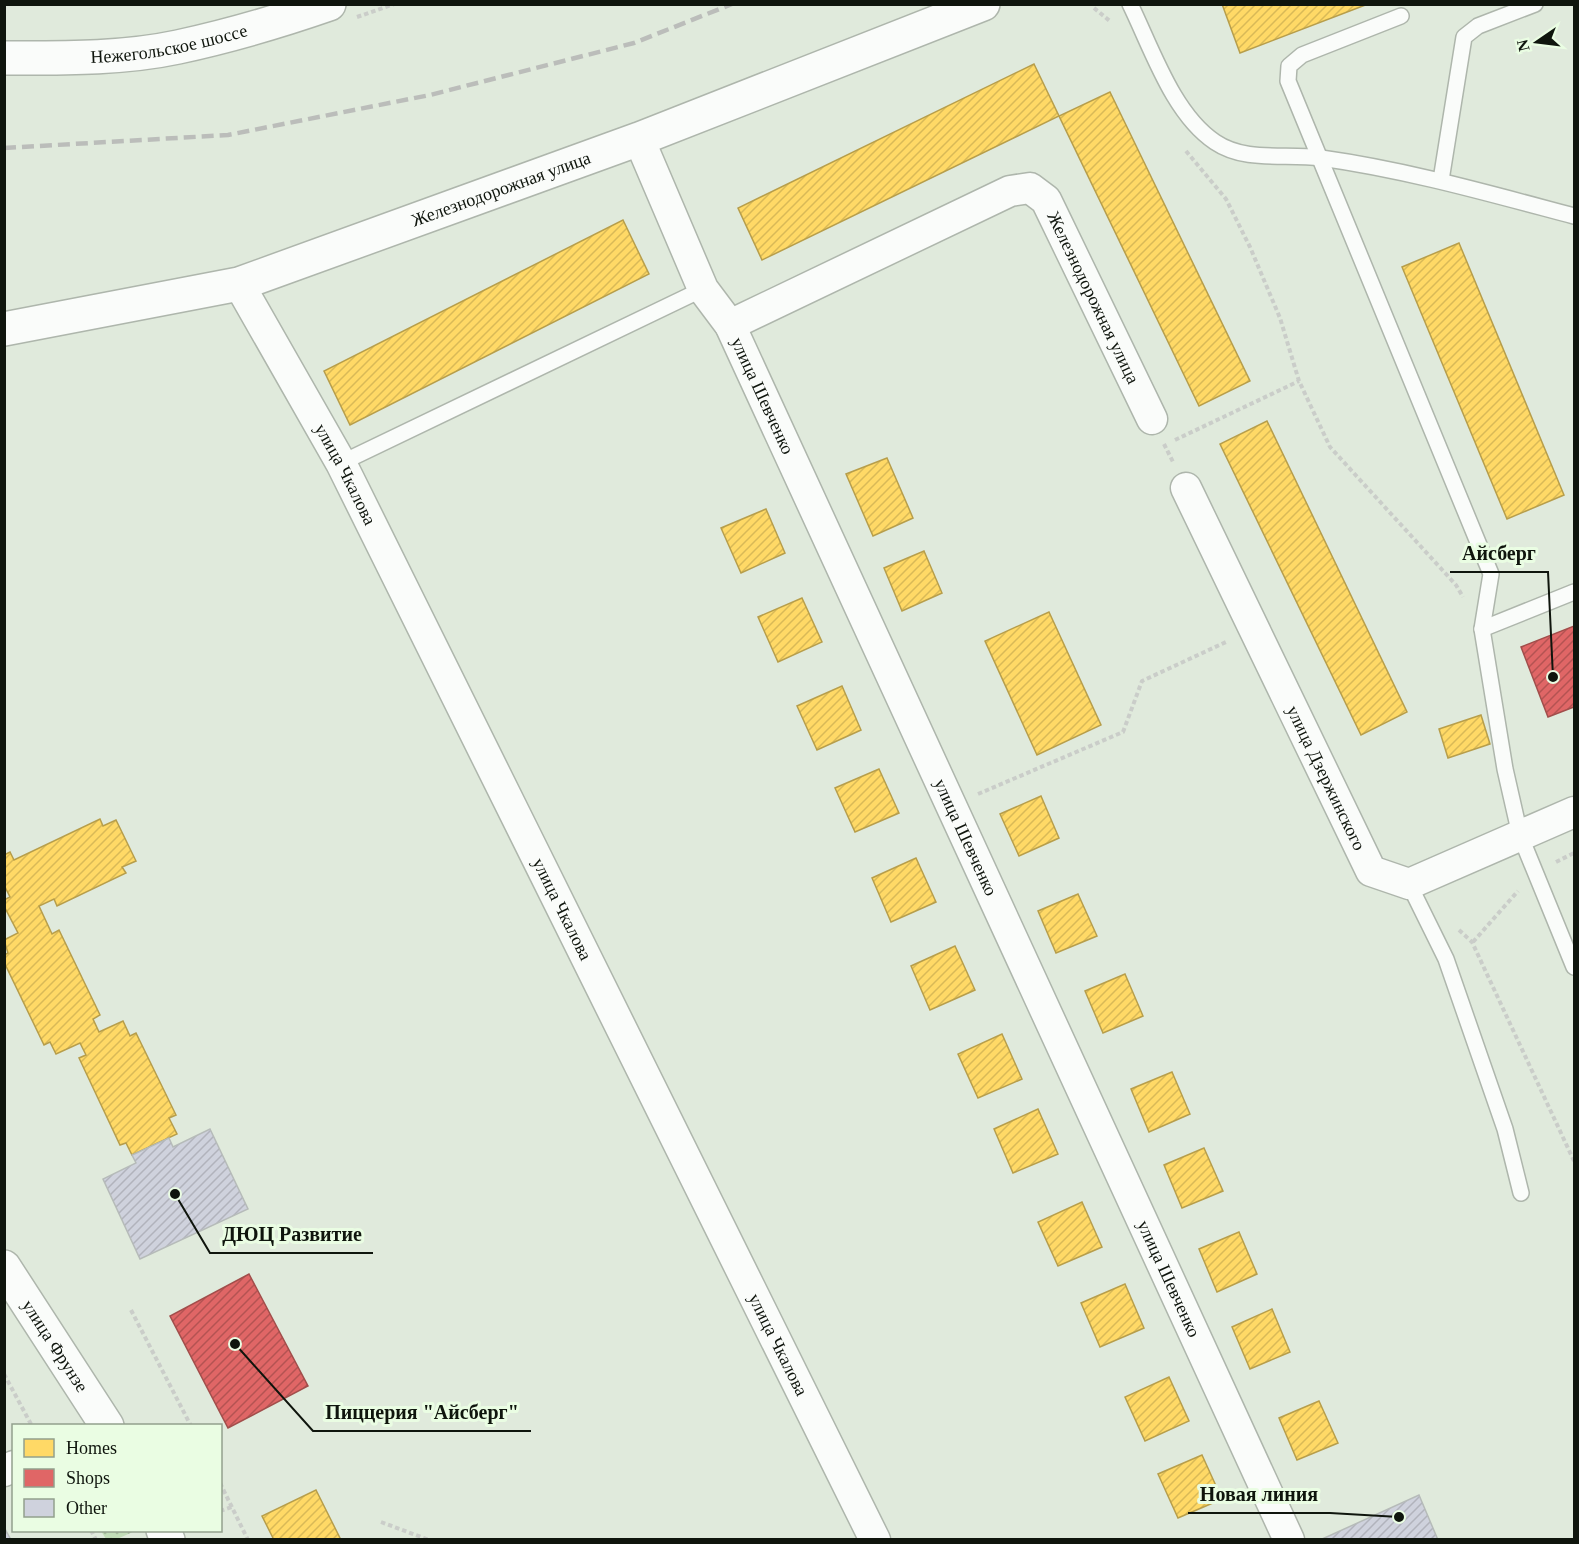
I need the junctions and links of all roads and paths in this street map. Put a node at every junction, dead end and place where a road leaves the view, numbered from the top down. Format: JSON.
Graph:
{"nodes":[{"id":1,"x":329,"y":4,"type":"edge"},
{"id":2,"x":983,"y":4,"type":"edge"},
{"id":3,"x":1130,"y":4,"type":"edge"},
{"id":4,"x":1535,"y":4,"type":"edge"},
{"id":5,"x":1094,"y":8,"type":"dead end"},
{"id":6,"x":1401,"y":16,"type":"dead end"},
{"id":7,"x":1112,"y":22,"type":"dead end"},
{"id":8,"x":4,"y":58,"type":"edge"},
{"id":9,"x":639,"y":139,"type":"junction"},
{"id":10,"x":1183,"y":146,"type":"dead end"},
{"id":11,"x":1319,"y":158,"type":"junction"},
{"id":12,"x":1441,"y":180,"type":"junction"},
{"id":13,"x":1575,"y":216,"type":"edge"},
{"id":14,"x":239,"y":284,"type":"junction"},
{"id":15,"x":703,"y":289,"type":"junction"},
{"id":16,"x":730,"y":325,"type":"junction"},
{"id":17,"x":4,"y":329,"type":"edge"},
{"id":18,"x":1299,"y":381,"type":"junction"},
{"id":19,"x":1158,"y":432,"type":"junction"},
{"id":20,"x":341,"y":463,"type":"junction"},
{"id":21,"x":1186,"y":488,"type":"joint"},
{"id":22,"x":1575,"y":592,"type":"edge"},
{"id":23,"x":1253,"y":628,"type":"junction"},
{"id":24,"x":1482,"y":629,"type":"junction"},
{"id":25,"x":952,"y":805,"type":"junction"},
{"id":26,"x":1575,"y":812,"type":"edge"},
{"id":27,"x":1520,"y":835,"type":"junction"},
{"id":28,"x":1534,"y":872,"type":"junction"},
{"id":29,"x":1409,"y":884,"type":"junction"},
{"id":30,"x":1575,"y":967,"type":"edge"},
{"id":31,"x":1575,"y":1161,"type":"edge"},
{"id":32,"x":1521,"y":1193,"type":"dead end"},
{"id":33,"x":4,"y":1267,"type":"edge"},
{"id":34,"x":131,"y":1310,"type":"dead end"},
{"id":35,"x":4,"y":1374,"type":"edge"},
{"id":36,"x":99,"y":1423,"type":"edge"},
{"id":37,"x":31,"y":1424,"type":"edge"},
{"id":38,"x":190,"y":1424,"type":"edge"},
{"id":39,"x":222,"y":1488,"type":"edge"},
{"id":40,"x":232,"y":1507,"type":"junction"},
{"id":41,"x":222,"y":1510,"type":"edge"},
{"id":42,"x":381,"y":1522,"type":"dead end"},
{"id":43,"x":248,"y":1539,"type":"edge"},
{"id":44,"x":429,"y":1539,"type":"edge"},
{"id":45,"x":875,"y":1539,"type":"edge"},
{"id":46,"x":1289,"y":1539,"type":"edge"}],
"edges":[{"from":1,"to":8,"type":"street","name":"Нежегольское шоссе"},
{"from":2,"to":9,"type":"street","name":"Железнодорожная улица"},
{"from":3,"to":11,"type":"lane"},
{"from":4,"to":12,"type":"lane"},
{"from":5,"to":7,"type":"path"},
{"from":6,"to":11,"type":"lane"},
{"from":9,"to":14,"type":"street","name":"Железнодорожная улица"},
{"from":9,"to":15,"type":"street","name":"улица Шевченко"},
{"from":10,"to":18,"type":"path"},
{"from":11,"to":12,"type":"lane"},
{"from":11,"to":24,"type":"lane"},
{"from":12,"to":13,"type":"lane"},
{"from":14,"to":17,"type":"street","name":"Железнодорожная улица"},
{"from":14,"to":20,"type":"street","name":"улица Чкалова"},
{"from":15,"to":16,"type":"street","name":"улица Шевченко"},
{"from":15,"to":20,"type":"lane"},
{"from":16,"to":19,"type":"street","name":"Железнодорожная улица"},
{"from":16,"to":25,"type":"street","name":"улица Шевченко"},
{"from":18,"to":19,"type":"path"},
{"from":18,"to":24,"type":"path"},
{"from":19,"to":21,"type":"path"},
{"from":20,"to":45,"type":"street","name":"улица Чкалова"},
{"from":21,"to":23,"type":"street","name":"улица Дзержинского"},
{"from":22,"to":24,"type":"lane"},
{"from":23,"to":25,"type":"path"},
{"from":23,"to":29,"type":"street","name":"улица Дзержинского"},
{"from":24,"to":27,"type":"lane"},
{"from":25,"to":46,"type":"street","name":"улица Шевченко"},
{"from":26,"to":27,"type":"street"},
{"from":27,"to":28,"type":"lane"},
{"from":27,"to":29,"type":"street"},
{"from":28,"to":30,"type":"lane"},
{"from":28,"to":31,"type":"path"},
{"from":29,"to":32,"type":"lane"},
{"from":33,"to":36,"type":"street","name":"улица Фрунзе"},
{"from":34,"to":38,"type":"path"},
{"from":35,"to":37,"type":"path"},
{"from":39,"to":40,"type":"path"},
{"from":40,"to":41,"type":"path"},
{"from":40,"to":43,"type":"path"},
{"from":42,"to":44,"type":"path"}]}
